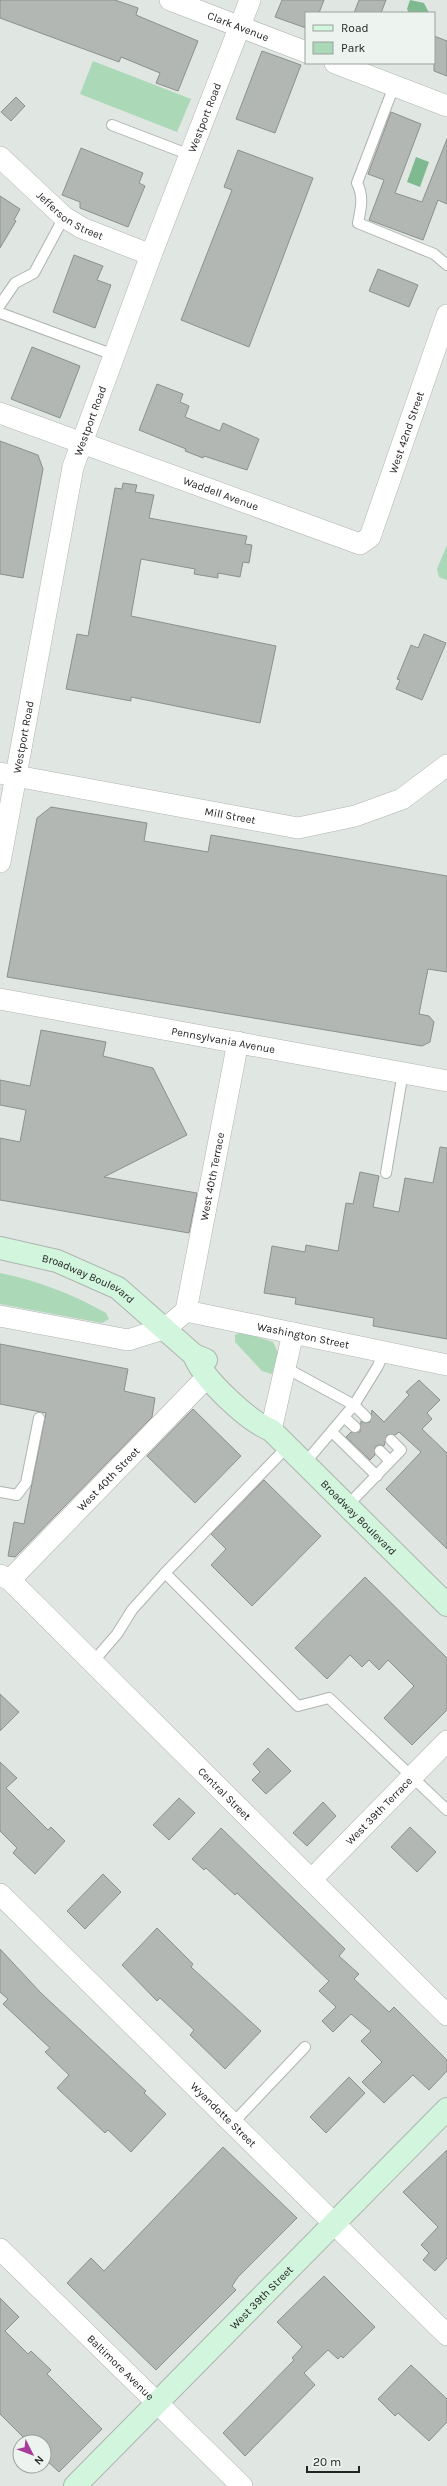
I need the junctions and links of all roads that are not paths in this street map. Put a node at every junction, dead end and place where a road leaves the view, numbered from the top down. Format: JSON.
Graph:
{"nodes":[{"id":1,"x":170,"y":0,"type":"edge"},
{"id":2,"x":250,"y":0,"type":"edge"},
{"id":3,"x":239,"y":26,"type":"junction"},
{"id":4,"x":305,"y":52,"type":"edge"},
{"id":5,"x":338,"y":64,"type":"edge"},
{"id":6,"x":394,"y":86,"type":"junction"},
{"id":7,"x":447,"y":106,"type":"edge"},
{"id":8,"x":112,"y":125,"type":"dead end"},
{"id":9,"x":190,"y":155,"type":"junction"},
{"id":10,"x":0,"y":157,"type":"edge"},
{"id":11,"x":64,"y":217,"type":"junction"},
{"id":12,"x":151,"y":255,"type":"junction"},
{"id":13,"x":447,"y":265,"type":"edge"},
{"id":14,"x":0,"y":305,"type":"edge"},
{"id":15,"x":0,"y":313,"type":"edge"},
{"id":16,"x":447,"y":315,"type":"edge"},
{"id":17,"x":114,"y":355,"type":"junction"},
{"id":18,"x":0,"y":413,"type":"edge"},
{"id":19,"x":82,"y":442,"type":"junction"},
{"id":20,"x":360,"y":544,"type":"joint"},
{"id":21,"x":447,"y":765,"type":"edge"},
{"id":22,"x":7,"y":775,"type":"edge"},
{"id":23,"x":0,"y":862,"type":"edge"},
{"id":24,"x":0,"y":999,"type":"edge"},
{"id":25,"x":238,"y":1042,"type":"junction"},
{"id":26,"x":404,"y":1072,"type":"junction"},
{"id":27,"x":447,"y":1080,"type":"edge"},
{"id":28,"x":386,"y":1173,"type":"dead end"},
{"id":29,"x":0,"y":1248,"type":"edge"},
{"id":30,"x":186,"y":1310,"type":"junction"},
{"id":31,"x":0,"y":1316,"type":"edge"},
{"id":32,"x":166,"y":1328,"type":"junction"},
{"id":33,"x":293,"y":1333,"type":"junction"},
{"id":34,"x":384,"y":1352,"type":"junction"},
{"id":35,"x":194,"y":1355,"type":"junction"},
{"id":36,"x":447,"y":1365,"type":"edge"},
{"id":37,"x":286,"y":1368,"type":"junction"},
{"id":38,"x":207,"y":1377,"type":"junction"},
{"id":39,"x":354,"y":1405,"type":"junction"},
{"id":40,"x":344,"y":1417,"type":"junction"},
{"id":41,"x":366,"y":1417,"type":"dead end"},
{"id":42,"x":39,"y":1418,"type":"dead end"},
{"id":43,"x":355,"y":1428,"type":"dead end"},
{"id":44,"x":271,"y":1430,"type":"junction"},
{"id":45,"x":332,"y":1432,"type":"junction"},
{"id":46,"x":391,"y":1440,"type":"dead end"},
{"id":47,"x":288,"y":1447,"type":"junction"},
{"id":48,"x":380,"y":1451,"type":"dead end"},
{"id":49,"x":390,"y":1461,"type":"junction"},
{"id":50,"x":304,"y":1464,"type":"junction"},
{"id":51,"x":377,"y":1476,"type":"junction"},
{"id":52,"x":0,"y":1492,"type":"edge"},
{"id":53,"x":347,"y":1506,"type":"junction"},
{"id":54,"x":165,"y":1573,"type":"junction"},
{"id":55,"x":5,"y":1578,"type":"edge"},
{"id":56,"x":447,"y":1605,"type":"edge"},
{"id":57,"x":92,"y":1663,"type":"junction"},
{"id":58,"x":447,"y":1741,"type":"edge"},
{"id":59,"x":412,"y":1776,"type":"junction"},
{"id":60,"x":447,"y":1810,"type":"edge"},
{"id":61,"x":311,"y":1880,"type":"junction"},
{"id":62,"x":0,"y":1894,"type":"edge"},
{"id":63,"x":447,"y":2015,"type":"edge"},
{"id":64,"x":305,"y":2046,"type":"dead end"},
{"id":65,"x":447,"y":2109,"type":"edge"},
{"id":66,"x":232,"y":2124,"type":"junction"},
{"id":67,"x":335,"y":2223,"type":"junction"},
{"id":68,"x":0,"y":2249,"type":"edge"},
{"id":69,"x":447,"y":2335,"type":"edge"},
{"id":70,"x":157,"y":2403,"type":"junction"},
{"id":71,"x":235,"y":2483,"type":"edge"},
{"id":72,"x":77,"y":2486,"type":"edge"}],
"edges":[{"from":1,"to":3,"type":"street","name":"Clark Avenue"},
{"from":2,"to":3,"type":"street","name":"Westport Road"},
{"from":3,"to":4,"type":"street","name":"Clark Avenue"},
{"from":3,"to":9,"type":"street","name":"Westport Road"},
{"from":5,"to":6,"type":"street"},
{"from":6,"to":7,"type":"street"},
{"from":6,"to":13,"type":"lane"},
{"from":8,"to":9,"type":"lane"},
{"from":9,"to":12,"type":"street","name":"Westport Road"},
{"from":10,"to":11,"type":"street","name":"Jefferson Street"},
{"from":11,"to":12,"type":"street","name":"Jefferson Street"},
{"from":11,"to":14,"type":"lane"},
{"from":12,"to":17,"type":"street","name":"Westport Road"},
{"from":15,"to":17,"type":"lane"},
{"from":16,"to":20,"type":"street","name":"West 42nd Street"},
{"from":17,"to":19,"type":"street","name":"Westport Road"},
{"from":18,"to":19,"type":"street","name":"Waddell Avenue"},
{"from":19,"to":20,"type":"street","name":"Waddell Avenue"},
{"from":19,"to":22,"type":"street","name":"Westport Road"},
{"from":21,"to":22,"type":"street","name":"Mill Street"},
{"from":22,"to":23,"type":"street","name":"Westport Road"},
{"from":24,"to":25,"type":"street","name":"Pennsylvania Avenue"},
{"from":25,"to":26,"type":"street","name":"Pennsylvania Avenue"},
{"from":25,"to":30,"type":"street","name":"West 40th Terrace"},
{"from":26,"to":27,"type":"street","name":"Pennsylvania Avenue"},
{"from":26,"to":28,"type":"lane"},
{"from":29,"to":32,"type":"main road","name":"Broadway Boulevard"},
{"from":30,"to":32,"type":"street"},
{"from":30,"to":33,"type":"street","name":"Washington Street"},
{"from":31,"to":32,"type":"street"},
{"from":32,"to":35,"type":"main road","name":"Broadway Boulevard"},
{"from":33,"to":34,"type":"street","name":"Washington Street"},
{"from":33,"to":37,"type":"street"},
{"from":34,"to":36,"type":"street","name":"Washington Street"},
{"from":34,"to":39,"type":"lane"},
{"from":35,"to":38,"type":"main road","name":"Broadway Boulevard"},
{"from":35,"to":44,"type":"main road","name":"Broadway Boulevard"},
{"from":37,"to":39,"type":"lane"},
{"from":37,"to":44,"type":"street"},
{"from":38,"to":44,"type":"main road","name":"Broadway Boulevard"},
{"from":38,"to":55,"type":"street","name":"West 40th Street"},
{"from":39,"to":40,"type":"lane"},
{"from":39,"to":41,"type":"lane"},
{"from":40,"to":43,"type":"lane"},
{"from":40,"to":45,"type":"lane"},
{"from":42,"to":52,"type":"lane"},
{"from":44,"to":47,"type":"main road","name":"Broadway Boulevard"},
{"from":45,"to":50,"type":"lane"},
{"from":45,"to":51,"type":"lane"},
{"from":46,"to":49,"type":"lane"},
{"from":47,"to":50,"type":"main road","name":"Broadway Boulevard"},
{"from":47,"to":54,"type":"lane"},
{"from":48,"to":49,"type":"lane"},
{"from":49,"to":51,"type":"lane"},
{"from":50,"to":53,"type":"main road","name":"Broadway Boulevard"},
{"from":51,"to":53,"type":"lane"},
{"from":53,"to":56,"type":"main road","name":"Broadway Boulevard"},
{"from":54,"to":57,"type":"lane"},
{"from":54,"to":59,"type":"lane"},
{"from":55,"to":57,"type":"street","name":"Central Street"},
{"from":57,"to":61,"type":"street","name":"Central Street"},
{"from":58,"to":59,"type":"street","name":"West 39th Terrace"},
{"from":59,"to":60,"type":"lane"},
{"from":59,"to":61,"type":"street","name":"West 39th Terrace"},
{"from":61,"to":63,"type":"street","name":"Central Street"},
{"from":62,"to":66,"type":"street","name":"Wyandotte Street"},
{"from":64,"to":66,"type":"lane"},
{"from":65,"to":67,"type":"main road","name":"West 39th Street"},
{"from":66,"to":67,"type":"street","name":"Wyandotte Street"},
{"from":67,"to":69,"type":"street","name":"Wyandotte Street"},
{"from":67,"to":70,"type":"main road","name":"West 39th Street"},
{"from":68,"to":70,"type":"street","name":"Baltimore Avenue"},
{"from":70,"to":71,"type":"street","name":"Baltimore Avenue"},
{"from":70,"to":72,"type":"main road","name":"West 39th Street"}]}
